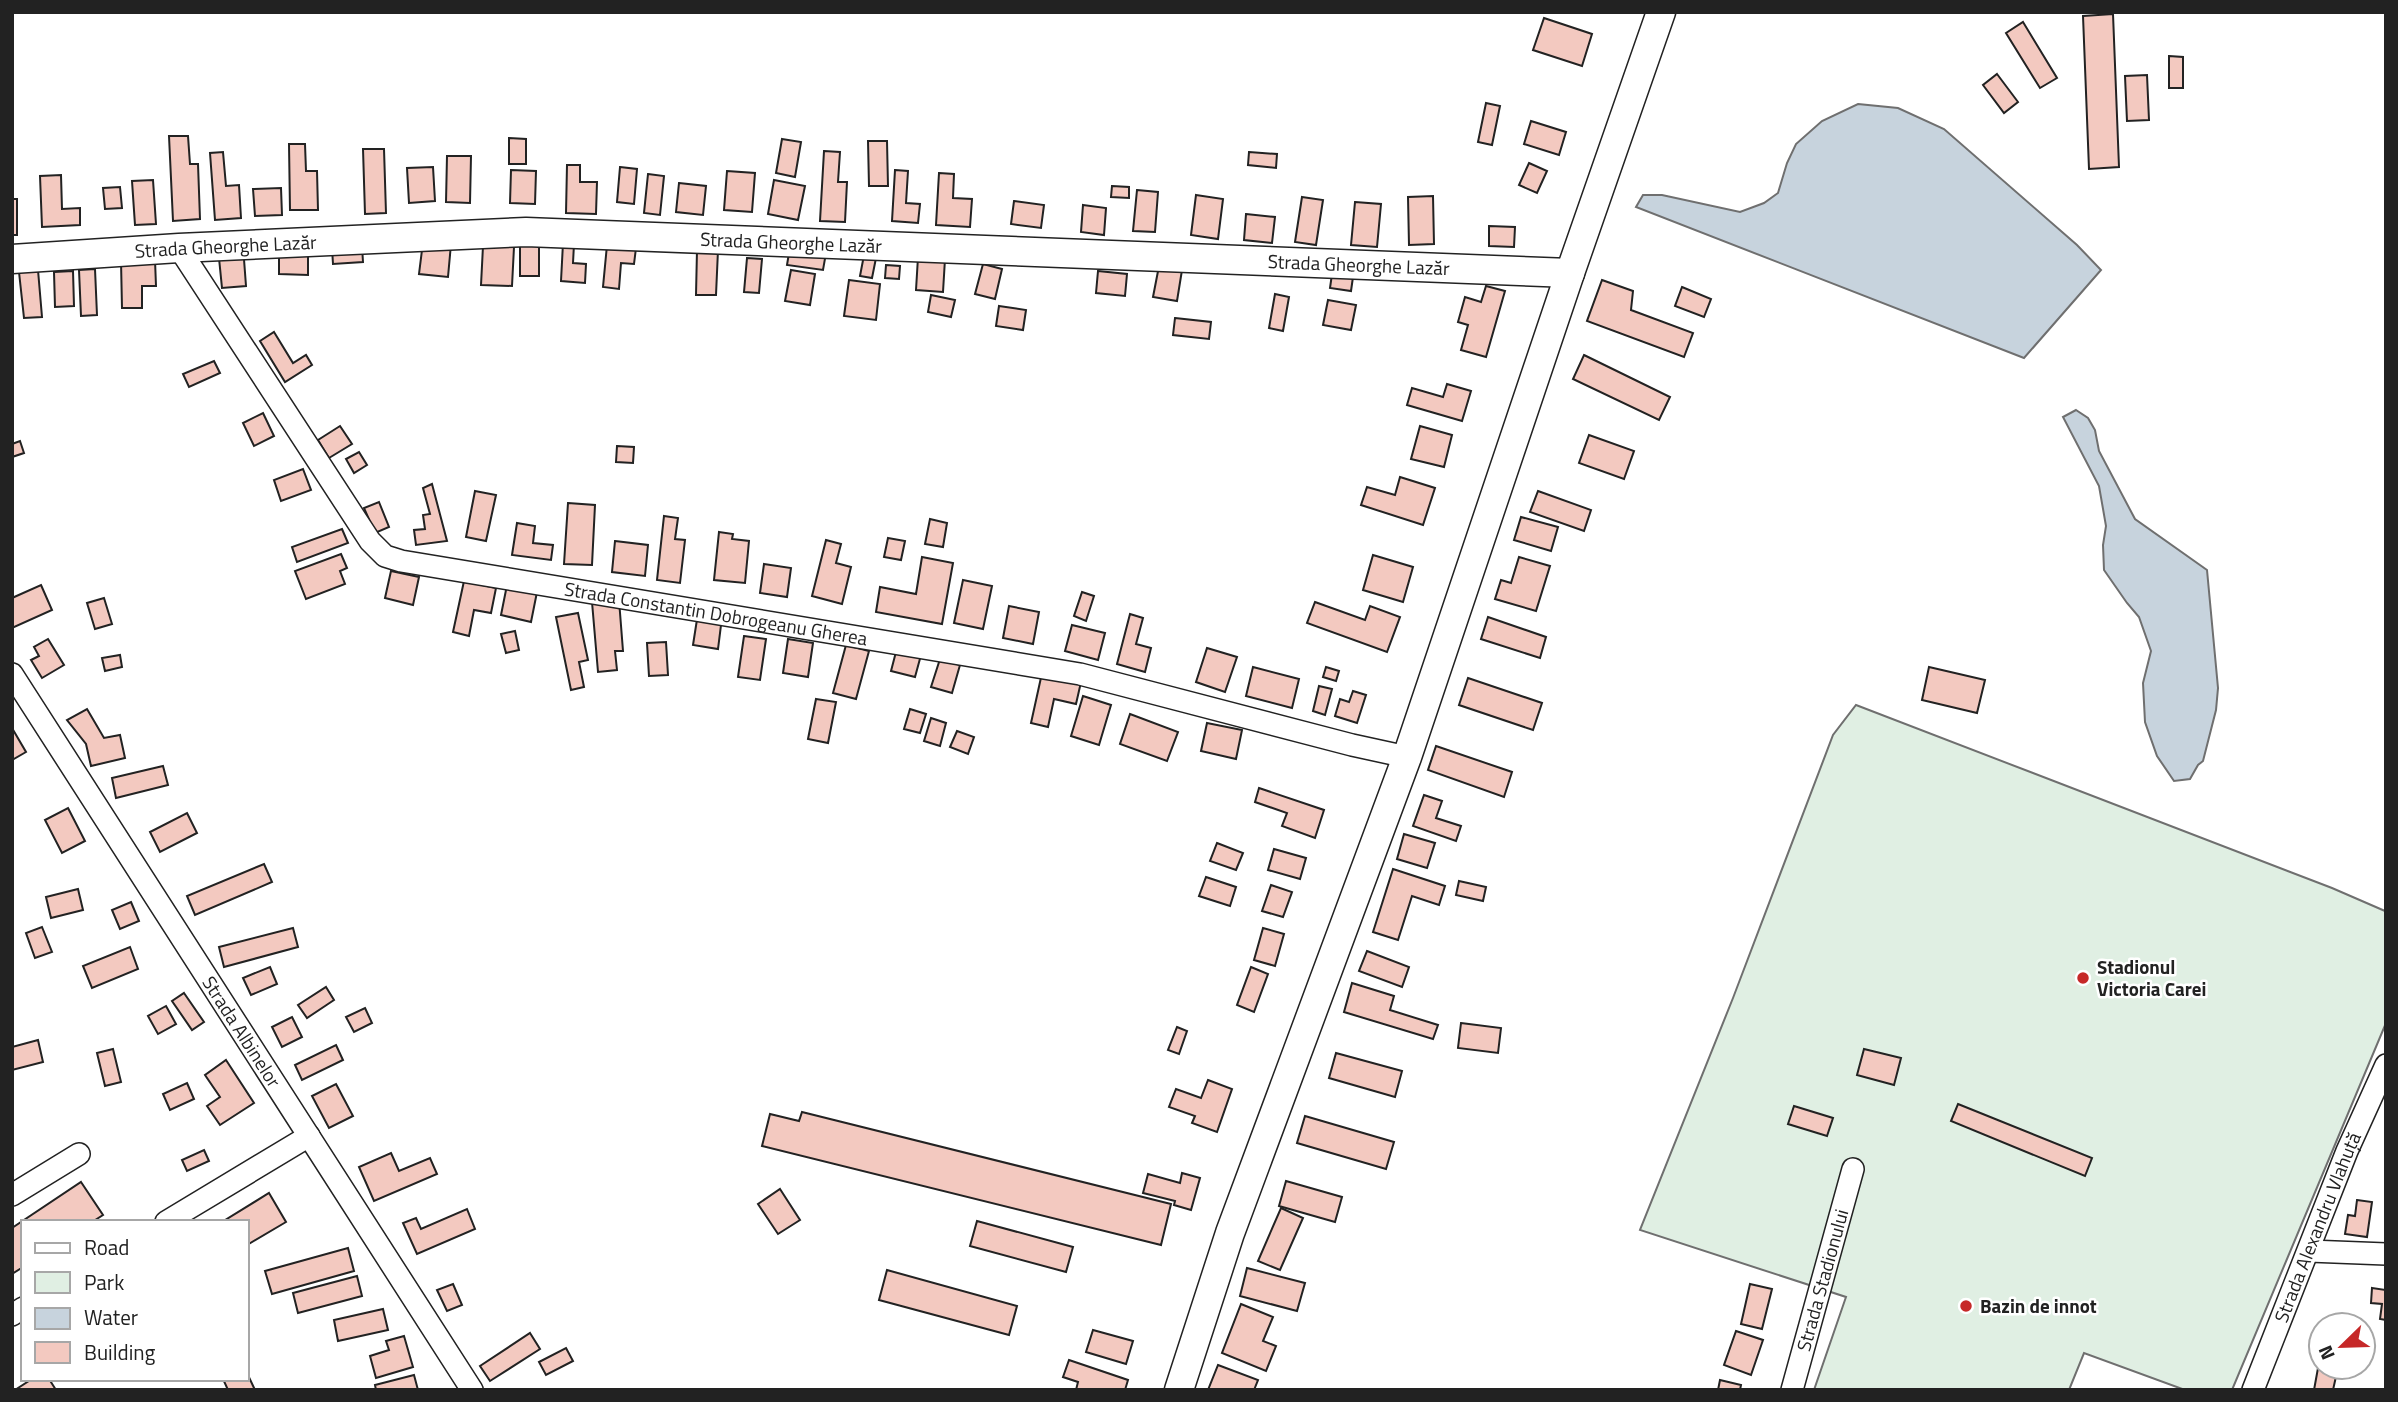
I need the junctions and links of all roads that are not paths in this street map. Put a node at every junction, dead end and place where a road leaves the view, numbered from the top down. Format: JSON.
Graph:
{"nodes":[{"id":1,"x":1661,"y":12,"type":"edge"},
{"id":2,"x":179,"y":248,"type":"junction"},
{"id":3,"x":12,"y":259,"type":"edge"},
{"id":4,"x":1570,"y":273,"type":"junction"},
{"id":5,"x":12,"y":674,"type":"edge"},
{"id":6,"x":1407,"y":757,"type":"junction"},
{"id":7,"x":2386,"y":1065,"type":"edge"},
{"id":8,"x":309,"y":1136,"type":"junction"},
{"id":9,"x":79,"y":1154,"type":"dead end"},
{"id":10,"x":1853,"y":1170,"type":"dead end"},
{"id":11,"x":12,"y":1195,"type":"edge"},
{"id":12,"x":169,"y":1220,"type":"edge"},
{"id":13,"x":2309,"y":1251,"type":"junction"},
{"id":14,"x":2386,"y":1254,"type":"edge"},
{"id":15,"x":472,"y":1390,"type":"edge"},
{"id":16,"x":1179,"y":1390,"type":"edge"},
{"id":17,"x":1792,"y":1390,"type":"edge"},
{"id":18,"x":2253,"y":1390,"type":"edge"}],
"edges":[{"from":1,"to":4,"type":"main road"},
{"from":2,"to":3,"type":"main road","name":"Strada Gheorghe Lazăr"},
{"from":2,"to":4,"type":"main road","name":"Strada Gheorghe Lazăr"},
{"from":2,"to":6,"type":"street","name":"Strada Constantin Dobrogeanu Gherea"},
{"from":4,"to":6,"type":"main road"},
{"from":5,"to":8,"type":"street","name":"Strada Albinelor"},
{"from":6,"to":16,"type":"main road"},
{"from":7,"to":13,"type":"street","name":"Strada Alexandru Vlahuță"},
{"from":8,"to":12,"type":"street"},
{"from":8,"to":15,"type":"street","name":"Strada Albinelor"},
{"from":9,"to":11,"type":"street"},
{"from":10,"to":17,"type":"street","name":"Strada Stadionului"},
{"from":13,"to":14,"type":"street"},
{"from":13,"to":18,"type":"street","name":"Strada Alexandru Vlahuță"}]}
